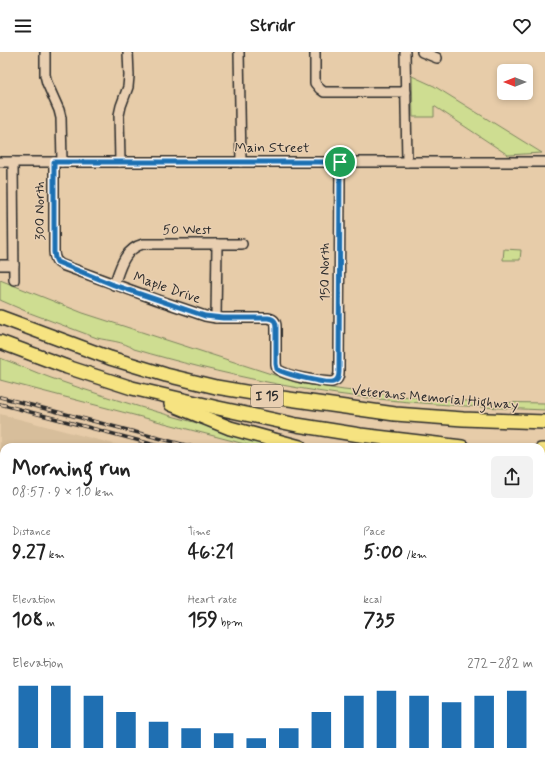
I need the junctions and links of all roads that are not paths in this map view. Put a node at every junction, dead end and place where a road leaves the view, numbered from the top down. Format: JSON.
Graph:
{"nodes":[{"id":1,"x":45,"y":52,"type":"edge"},
{"id":2,"x":128,"y":52,"type":"edge"},
{"id":3,"x":239,"y":52,"type":"edge"},
{"id":4,"x":315,"y":52,"type":"edge"},
{"id":5,"x":405,"y":52,"type":"edge"},
{"id":6,"x":422,"y":52,"type":"edge"},
{"id":7,"x":437,"y":58,"type":"dead end"},
{"id":8,"x":406,"y":92,"type":"junction"},
{"id":9,"x":0,"y":162,"type":"edge"},
{"id":10,"x":13,"y":162,"type":"junction"},
{"id":11,"x":58,"y":162,"type":"junction"},
{"id":12,"x":120,"y":162,"type":"junction"},
{"id":13,"x":241,"y":162,"type":"junction"},
{"id":14,"x":340,"y":162,"type":"junction"},
{"id":15,"x":407,"y":162,"type":"junction"},
{"id":16,"x":545,"y":162,"type":"edge"},
{"id":17,"x":217,"y":244,"type":"junction"},
{"id":18,"x":242,"y":244,"type":"dead end"},
{"id":19,"x":56,"y":260,"type":"joint"},
{"id":20,"x":0,"y":265,"type":"edge"},
{"id":21,"x":14,"y":265,"type":"junction"},
{"id":22,"x":14,"y":280,"type":"dead end"},
{"id":23,"x":114,"y":285,"type":"junction"},
{"id":24,"x":0,"y":318,"type":"edge"},
{"id":25,"x":216,"y":318,"type":"junction"},
{"id":26,"x":0,"y":342,"type":"edge"},
{"id":27,"x":277,"y":368,"type":"joint"},
{"id":28,"x":132,"y":388,"type":"junction"},
{"id":29,"x":545,"y":422,"type":"edge"},
{"id":30,"x":285,"y":443,"type":"edge"},
{"id":31,"x":428,"y":443,"type":"edge"}],
"edges":[{"from":1,"to":11,"type":"street","name":"300 North"},
{"from":2,"to":12,"type":"street"},
{"from":3,"to":13,"type":"street"},
{"from":4,"to":8,"type":"street"},
{"from":5,"to":8,"type":"street"},
{"from":6,"to":7,"type":"street"},
{"from":8,"to":15,"type":"street"},
{"from":9,"to":10,"type":"street","name":"Main Street"},
{"from":10,"to":11,"type":"street","name":"Main Street"},
{"from":10,"to":21,"type":"street"},
{"from":11,"to":12,"type":"street","name":"Main Street"},
{"from":11,"to":19,"type":"street","name":"300 North"},
{"from":12,"to":13,"type":"street","name":"Main Street"},
{"from":13,"to":14,"type":"street","name":"Main Street"},
{"from":14,"to":15,"type":"street","name":"Main Street"},
{"from":14,"to":27,"type":"street","name":"150 North"},
{"from":15,"to":16,"type":"street","name":"Main Street"},
{"from":17,"to":18,"type":"street","name":"50 West"},
{"from":17,"to":23,"type":"street","name":"50 West"},
{"from":17,"to":25,"type":"street"},
{"from":19,"to":23,"type":"street","name":"Maple Drive"},
{"from":20,"to":21,"type":"street"},
{"from":21,"to":22,"type":"street"},
{"from":23,"to":25,"type":"street","name":"Maple Drive"},
{"from":24,"to":29,"type":"highway","name":"Veterans Memorial Highway","number":"I 15"},
{"from":25,"to":27,"type":"street","name":"Maple Drive"},
{"from":26,"to":28,"type":"highway","number":"I 15"},
{"from":28,"to":30,"type":"highway"},
{"from":28,"to":31,"type":"highway","number":"I 15"}]}
